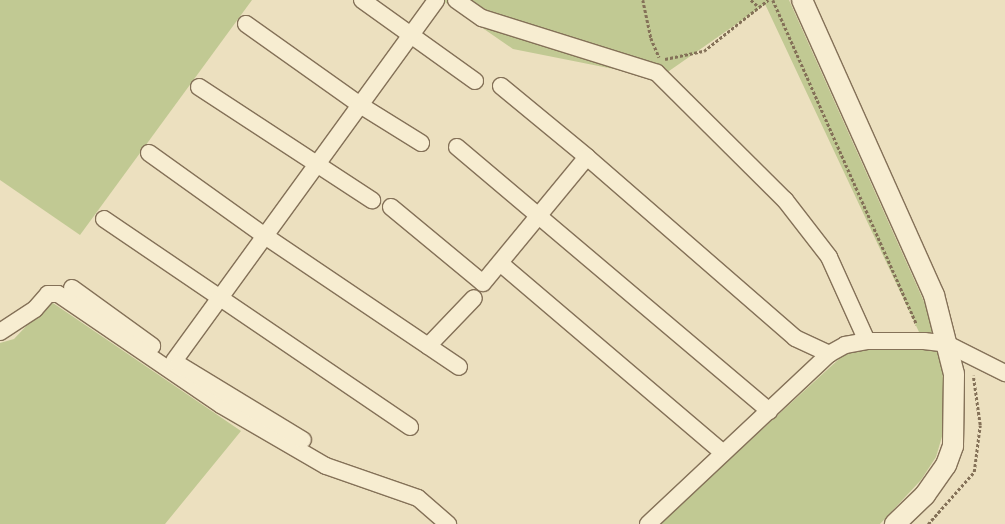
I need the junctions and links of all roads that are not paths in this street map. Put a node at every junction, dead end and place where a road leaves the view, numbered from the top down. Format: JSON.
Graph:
{"nodes":[{"id":1,"x":362,"y":0,"type":"edge"},
{"id":2,"x":436,"y":0,"type":"edge"},
{"id":3,"x":456,"y":0,"type":"edge"},
{"id":4,"x":802,"y":0,"type":"edge"},
{"id":5,"x":246,"y":24,"type":"dead end"},
{"id":6,"x":411,"y":34,"type":"junction"},
{"id":7,"x":475,"y":81,"type":"dead end"},
{"id":8,"x":501,"y":86,"type":"dead end"},
{"id":9,"x":199,"y":87,"type":"dead end"},
{"id":10,"x":360,"y":105,"type":"junction"},
{"id":11,"x":421,"y":143,"type":"dead end"},
{"id":12,"x":457,"y":147,"type":"dead end"},
{"id":13,"x":149,"y":153,"type":"dead end"},
{"id":14,"x":587,"y":156,"type":"junction"},
{"id":15,"x":316,"y":165,"type":"junction"},
{"id":16,"x":372,"y":200,"type":"dead end"},
{"id":17,"x":391,"y":207,"type":"dead end"},
{"id":18,"x":538,"y":216,"type":"junction"},
{"id":19,"x":104,"y":219,"type":"dead end"},
{"id":20,"x":265,"y":236,"type":"junction"},
{"id":21,"x":500,"y":262,"type":"junction"},
{"id":22,"x":72,"y":288,"type":"dead end"},
{"id":23,"x":220,"y":298,"type":"junction"},
{"id":24,"x":474,"y":298,"type":"dead end"},
{"id":25,"x":0,"y":332,"type":"edge"},
{"id":26,"x":868,"y":341,"type":"junction"},
{"id":27,"x":946,"y":344,"type":"junction"},
{"id":28,"x":428,"y":346,"type":"junction"},
{"id":29,"x":829,"y":354,"type":"junction"},
{"id":30,"x":174,"y":361,"type":"junction"},
{"id":31,"x":459,"y":367,"type":"dead end"},
{"id":32,"x":1005,"y":373,"type":"edge"},
{"id":33,"x":769,"y":411,"type":"junction"},
{"id":34,"x":410,"y":427,"type":"dead end"},
{"id":35,"x":303,"y":440,"type":"dead end"},
{"id":36,"x":723,"y":453,"type":"junction"},
{"id":37,"x":448,"y":524,"type":"edge"},
{"id":38,"x":648,"y":524,"type":"edge"},
{"id":39,"x":895,"y":524,"type":"edge"}],
"edges":[{"from":1,"to":6,"type":"street"},
{"from":2,"to":6,"type":"street"},
{"from":3,"to":26,"type":"street"},
{"from":4,"to":27,"type":"street"},
{"from":5,"to":10,"type":"street"},
{"from":6,"to":7,"type":"street"},
{"from":6,"to":10,"type":"street"},
{"from":8,"to":14,"type":"street"},
{"from":9,"to":15,"type":"street"},
{"from":10,"to":11,"type":"street"},
{"from":10,"to":15,"type":"street"},
{"from":12,"to":18,"type":"street"},
{"from":13,"to":20,"type":"street"},
{"from":14,"to":18,"type":"street"},
{"from":14,"to":29,"type":"street"},
{"from":15,"to":16,"type":"street"},
{"from":15,"to":20,"type":"street"},
{"from":17,"to":21,"type":"street"},
{"from":18,"to":21,"type":"street"},
{"from":18,"to":33,"type":"street"},
{"from":19,"to":23,"type":"street"},
{"from":20,"to":23,"type":"street"},
{"from":20,"to":28,"type":"street"},
{"from":21,"to":36,"type":"street"},
{"from":22,"to":30,"type":"street"},
{"from":23,"to":30,"type":"street"},
{"from":23,"to":34,"type":"street"},
{"from":24,"to":28,"type":"street"},
{"from":25,"to":37,"type":"street"},
{"from":26,"to":27,"type":"street"},
{"from":26,"to":29,"type":"street"},
{"from":27,"to":32,"type":"street"},
{"from":27,"to":39,"type":"street"},
{"from":28,"to":31,"type":"street"},
{"from":29,"to":33,"type":"street"},
{"from":30,"to":35,"type":"street"},
{"from":33,"to":36,"type":"street"},
{"from":36,"to":38,"type":"street"}]}
